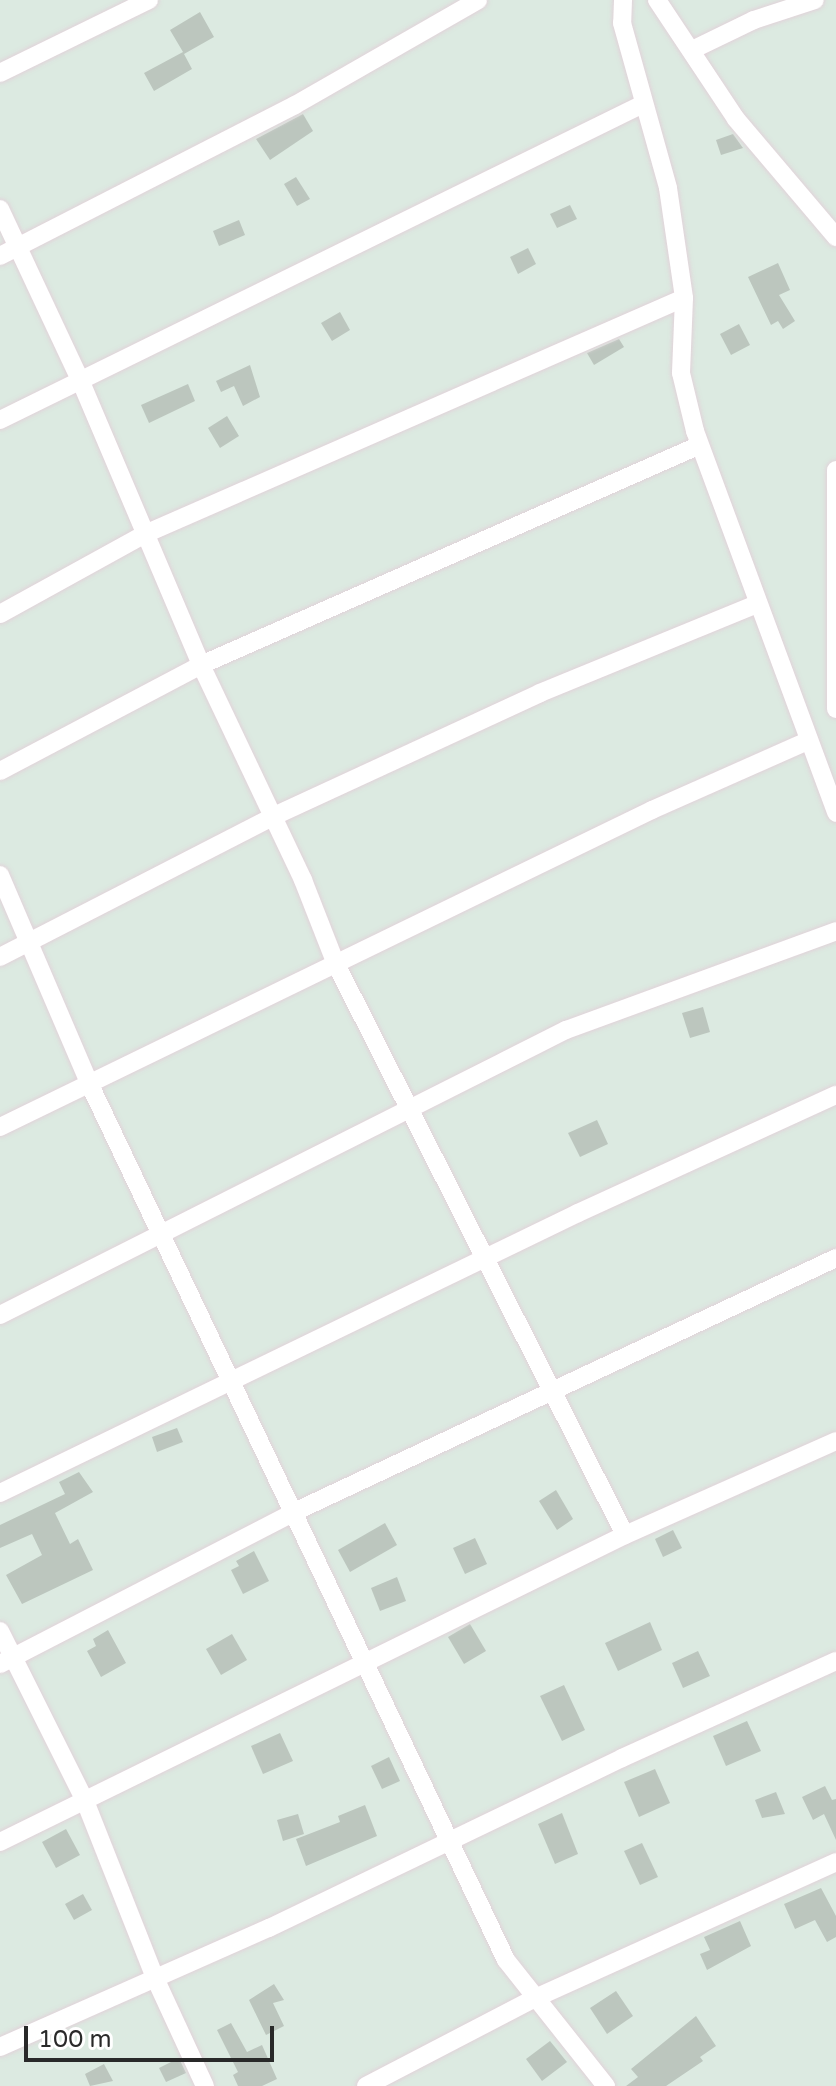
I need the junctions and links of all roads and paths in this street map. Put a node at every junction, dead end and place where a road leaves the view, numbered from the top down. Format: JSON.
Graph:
{"nodes":[{"id":1,"x":149,"y":0,"type":"edge"},
{"id":2,"x":478,"y":0,"type":"edge"},
{"id":3,"x":623,"y":0,"type":"edge"},
{"id":4,"x":657,"y":0,"type":"edge"},
{"id":5,"x":815,"y":0,"type":"edge"},
{"id":6,"x":692,"y":50,"type":"junction"},
{"id":7,"x":0,"y":73,"type":"edge"},
{"id":8,"x":643,"y":104,"type":"junction"},
{"id":9,"x":0,"y":209,"type":"edge"},
{"id":10,"x":836,"y":237,"type":"edge"},
{"id":11,"x":19,"y":248,"type":"junction"},
{"id":12,"x":0,"y":256,"type":"edge"},
{"id":13,"x":684,"y":298,"type":"junction"},
{"id":14,"x":81,"y":382,"type":"junction"},
{"id":15,"x":0,"y":420,"type":"edge"},
{"id":16,"x":700,"y":445,"type":"junction"},
{"id":17,"x":836,"y":470,"type":"edge"},
{"id":18,"x":145,"y":534,"type":"junction"},
{"id":19,"x":757,"y":604,"type":"junction"},
{"id":20,"x":0,"y":614,"type":"edge"},
{"id":21,"x":201,"y":665,"type":"junction"},
{"id":22,"x":836,"y":709,"type":"edge"},
{"id":23,"x":808,"y":741,"type":"junction"},
{"id":24,"x":0,"y":771,"type":"edge"},
{"id":25,"x":836,"y":813,"type":"edge"},
{"id":26,"x":272,"y":817,"type":"junction"},
{"id":27,"x":0,"y":875,"type":"edge"},
{"id":28,"x":836,"y":931,"type":"edge"},
{"id":29,"x":28,"y":944,"type":"junction"},
{"id":30,"x":0,"y":957,"type":"edge"},
{"id":31,"x":336,"y":964,"type":"junction"},
{"id":32,"x":89,"y":1083,"type":"junction"},
{"id":33,"x":836,"y":1095,"type":"edge"},
{"id":34,"x":411,"y":1108,"type":"junction"},
{"id":35,"x":0,"y":1127,"type":"edge"},
{"id":36,"x":162,"y":1231,"type":"junction"},
{"id":37,"x":836,"y":1258,"type":"edge"},
{"id":38,"x":484,"y":1259,"type":"junction"},
{"id":39,"x":0,"y":1315,"type":"edge"},
{"id":40,"x":233,"y":1382,"type":"junction"},
{"id":41,"x":550,"y":1392,"type":"junction"},
{"id":42,"x":836,"y":1441,"type":"edge"},
{"id":43,"x":0,"y":1493,"type":"edge"},
{"id":44,"x":292,"y":1513,"type":"junction"},
{"id":45,"x":625,"y":1535,"type":"junction"},
{"id":46,"x":0,"y":1631,"type":"edge"},
{"id":47,"x":7,"y":1661,"type":"edge"},
{"id":48,"x":836,"y":1661,"type":"edge"},
{"id":49,"x":367,"y":1665,"type":"junction"},
{"id":50,"x":85,"y":1801,"type":"junction"},
{"id":51,"x":450,"y":1840,"type":"junction"},
{"id":52,"x":0,"y":1842,"type":"edge"},
{"id":53,"x":836,"y":1862,"type":"edge"},
{"id":54,"x":155,"y":1978,"type":"junction"},
{"id":55,"x":533,"y":1999,"type":"junction"},
{"id":56,"x":0,"y":2047,"type":"edge"},
{"id":57,"x":597,"y":2083,"type":"edge"},
{"id":58,"x":205,"y":2086,"type":"edge"},
{"id":59,"x":366,"y":2086,"type":"edge"}],
"edges":[{"from":1,"to":7,"type":"street"},
{"from":2,"to":11,"type":"street"},
{"from":3,"to":8,"type":"street"},
{"from":4,"to":6,"type":"street"},
{"from":5,"to":6,"type":"street"},
{"from":6,"to":10,"type":"street"},
{"from":8,"to":13,"type":"street"},
{"from":8,"to":14,"type":"street"},
{"from":9,"to":11,"type":"street"},
{"from":11,"to":12,"type":"street"},
{"from":11,"to":14,"type":"street"},
{"from":13,"to":16,"type":"street"},
{"from":13,"to":18,"type":"street"},
{"from":14,"to":15,"type":"street"},
{"from":14,"to":18,"type":"street"},
{"from":16,"to":19,"type":"street"},
{"from":16,"to":21,"type":"street"},
{"from":17,"to":22,"type":"street"},
{"from":18,"to":20,"type":"street"},
{"from":18,"to":21,"type":"street"},
{"from":19,"to":23,"type":"street"},
{"from":19,"to":26,"type":"street"},
{"from":21,"to":24,"type":"street"},
{"from":21,"to":26,"type":"street"},
{"from":23,"to":25,"type":"street"},
{"from":23,"to":31,"type":"street"},
{"from":26,"to":29,"type":"street"},
{"from":26,"to":31,"type":"street"},
{"from":27,"to":29,"type":"street"},
{"from":28,"to":34,"type":"street"},
{"from":29,"to":30,"type":"street"},
{"from":29,"to":32,"type":"street"},
{"from":31,"to":32,"type":"street"},
{"from":31,"to":34,"type":"street"},
{"from":32,"to":35,"type":"street"},
{"from":32,"to":36,"type":"street"},
{"from":33,"to":38,"type":"street"},
{"from":34,"to":36,"type":"street"},
{"from":34,"to":38,"type":"street"},
{"from":36,"to":39,"type":"street"},
{"from":36,"to":40,"type":"street"},
{"from":37,"to":41,"type":"street"},
{"from":38,"to":40,"type":"street"},
{"from":38,"to":41,"type":"street"},
{"from":40,"to":43,"type":"street"},
{"from":40,"to":44,"type":"street"},
{"from":41,"to":44,"type":"street"},
{"from":41,"to":45,"type":"street"},
{"from":42,"to":45,"type":"street"},
{"from":44,"to":47,"type":"street"},
{"from":44,"to":49,"type":"street"},
{"from":45,"to":49,"type":"street"},
{"from":46,"to":47,"type":"street"},
{"from":47,"to":50,"type":"street"},
{"from":48,"to":51,"type":"street"},
{"from":49,"to":50,"type":"street"},
{"from":49,"to":51,"type":"street"},
{"from":50,"to":52,"type":"street"},
{"from":50,"to":54,"type":"street"},
{"from":51,"to":54,"type":"street"},
{"from":51,"to":55,"type":"street"},
{"from":53,"to":55,"type":"street"},
{"from":54,"to":56,"type":"street"},
{"from":54,"to":58,"type":"street"},
{"from":55,"to":57,"type":"street"},
{"from":55,"to":59,"type":"street"}]}
